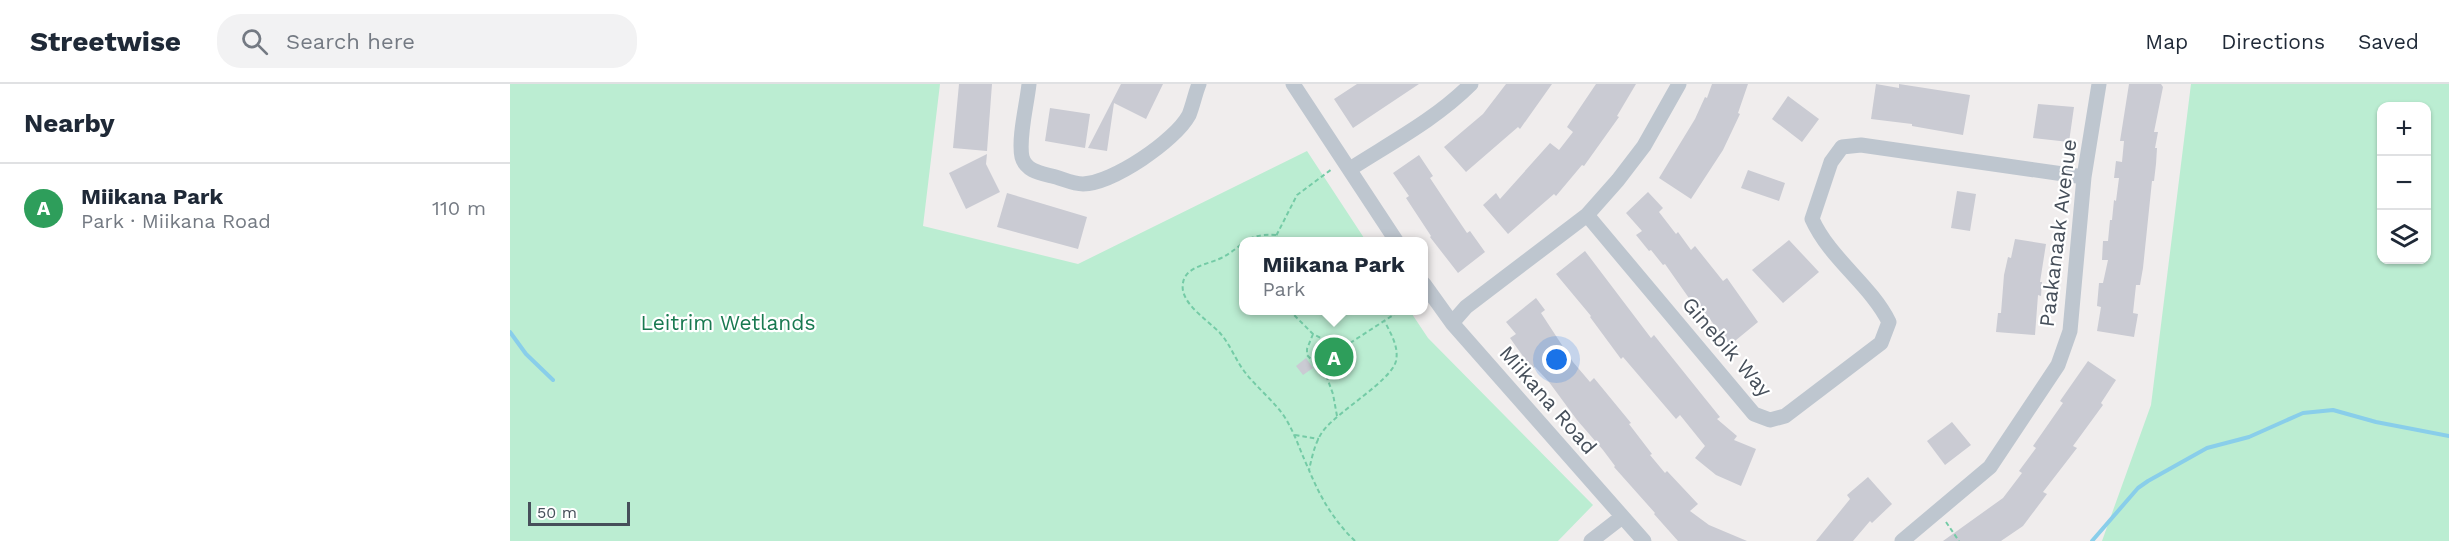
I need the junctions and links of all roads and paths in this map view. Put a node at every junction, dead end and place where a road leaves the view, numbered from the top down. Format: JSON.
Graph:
{"nodes":[{"id":1,"x":1029,"y":84,"type":"edge"},
{"id":2,"x":1199,"y":84,"type":"edge"},
{"id":3,"x":1293,"y":84,"type":"edge"},
{"id":4,"x":1471,"y":84,"type":"edge"},
{"id":5,"x":1679,"y":84,"type":"edge"},
{"id":6,"x":2099,"y":84,"type":"edge"},
{"id":7,"x":1347,"y":164,"type":"junction"},
{"id":8,"x":2084,"y":177,"type":"junction"},
{"id":9,"x":1587,"y":215,"type":"junction"},
{"id":10,"x":1276,"y":235,"type":"joint"},
{"id":11,"x":1252,"y":237,"type":"edge"},
{"id":12,"x":1394,"y":237,"type":"edge"},
{"id":13,"x":1239,"y":245,"type":"edge"},
{"id":14,"x":1428,"y":290,"type":"edge"},
{"id":15,"x":1294,"y":315,"type":"edge"},
{"id":16,"x":1394,"y":315,"type":"edge"},
{"id":17,"x":1385,"y":322,"type":"junction"},
{"id":18,"x":1452,"y":323,"type":"junction"},
{"id":19,"x":1313,"y":334,"type":"junction"},
{"id":20,"x":1338,"y":348,"type":"junction"},
{"id":21,"x":1326,"y":375,"type":"junction"},
{"id":22,"x":1337,"y":416,"type":"junction"},
{"id":23,"x":1295,"y":435,"type":"junction"},
{"id":24,"x":1319,"y":439,"type":"junction"},
{"id":25,"x":1309,"y":470,"type":"junction"},
{"id":26,"x":1938,"y":510,"type":"junction"},
{"id":27,"x":1622,"y":517,"type":"junction"},
{"id":28,"x":1355,"y":541,"type":"edge"},
{"id":29,"x":1591,"y":541,"type":"edge"},
{"id":30,"x":1644,"y":541,"type":"edge"},
{"id":31,"x":1902,"y":541,"type":"edge"},
{"id":32,"x":1959,"y":541,"type":"edge"}],
"edges":[{"from":1,"to":2,"type":"street"},
{"from":3,"to":7,"type":"street"},
{"from":4,"to":7,"type":"street"},
{"from":5,"to":9,"type":"street"},
{"from":6,"to":8,"type":"street","name":"Paakanaak Avenue"},
{"from":7,"to":10,"type":"path"},
{"from":7,"to":12,"type":"street"},
{"from":8,"to":9,"type":"street","name":"Ginebik Way"},
{"from":8,"to":26,"type":"street","name":"Paakanaak Avenue"},
{"from":9,"to":18,"type":"street"},
{"from":10,"to":11,"type":"path"},
{"from":13,"to":23,"type":"path"},
{"from":14,"to":18,"type":"street","name":"Miikana Road"},
{"from":15,"to":19,"type":"path"},
{"from":16,"to":17,"type":"path"},
{"from":17,"to":20,"type":"path"},
{"from":17,"to":22,"type":"path"},
{"from":18,"to":27,"type":"street","name":"Miikana Road"},
{"from":19,"to":20,"type":"path"},
{"from":19,"to":21,"type":"path"},
{"from":20,"to":21,"type":"path"},
{"from":21,"to":22,"type":"path"},
{"from":22,"to":24,"type":"path"},
{"from":23,"to":24,"type":"path"},
{"from":23,"to":25,"type":"path"},
{"from":24,"to":25,"type":"path"},
{"from":25,"to":28,"type":"path"},
{"from":26,"to":31,"type":"street","name":"Paakanaak Avenue"},
{"from":26,"to":32,"type":"path"},
{"from":27,"to":29,"type":"street"},
{"from":27,"to":30,"type":"street","name":"Miikana Road"}]}
